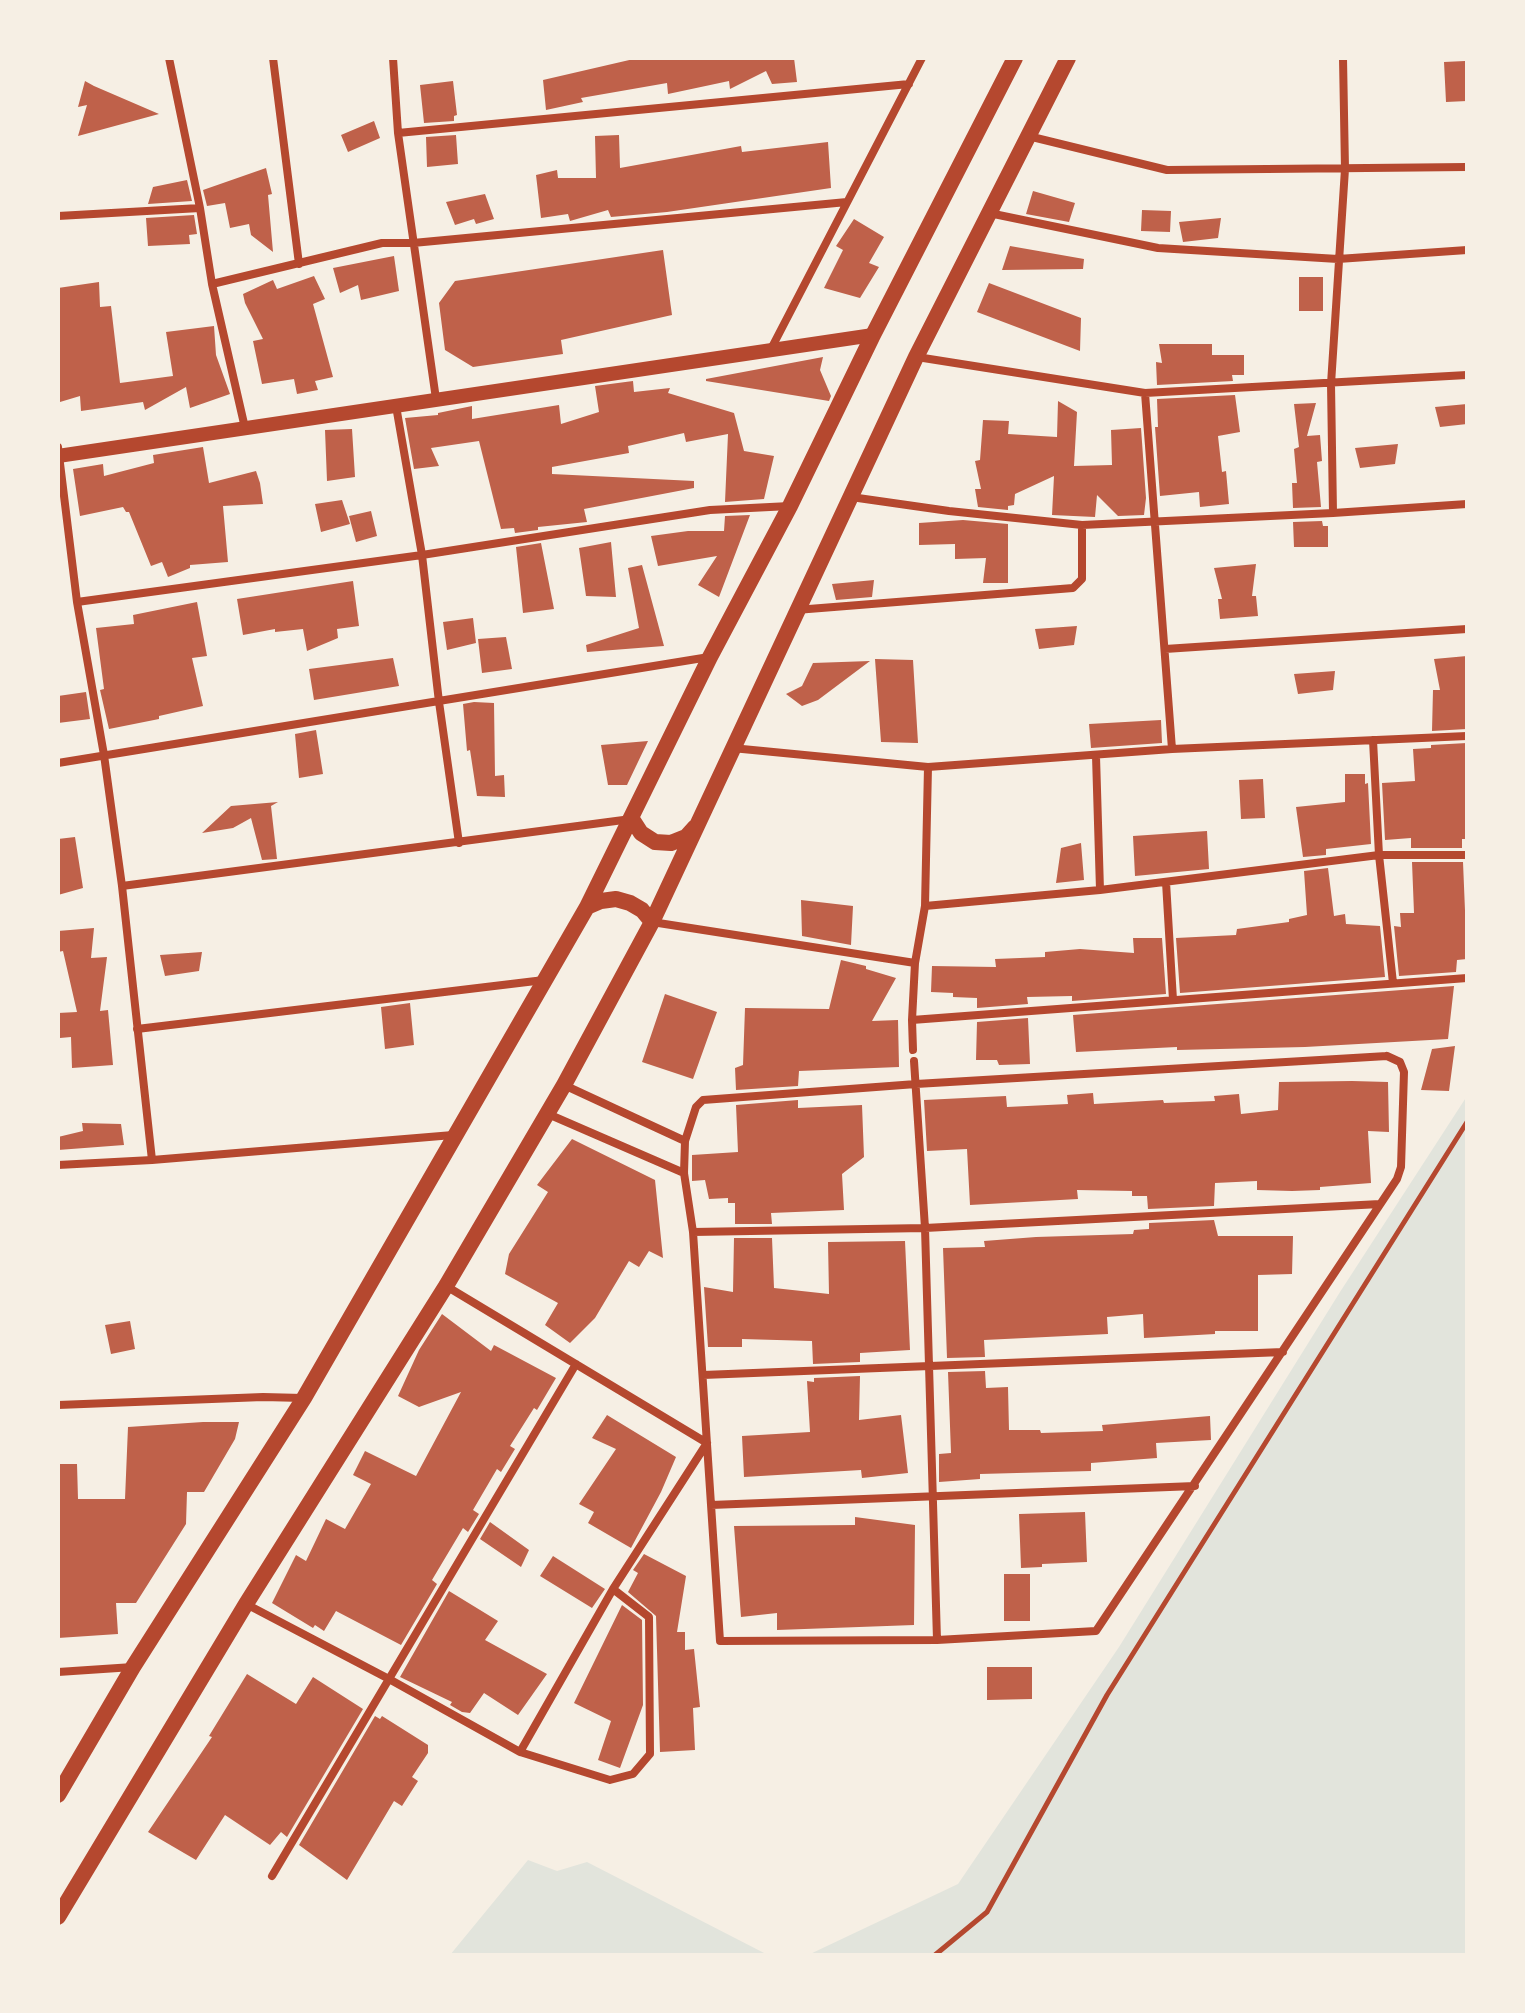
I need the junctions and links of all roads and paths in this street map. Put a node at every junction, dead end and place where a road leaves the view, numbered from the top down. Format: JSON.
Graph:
{"nodes":[{"id":1,"x":169,"y":58,"type":"edge"},
{"id":2,"x":273,"y":58,"type":"edge"},
{"id":3,"x":393,"y":58,"type":"edge"},
{"id":4,"x":922,"y":58,"type":"edge"},
{"id":5,"x":1015,"y":58,"type":"edge"},
{"id":6,"x":1068,"y":58,"type":"edge"},
{"id":7,"x":1343,"y":58,"type":"edge"},
{"id":8,"x":909,"y":84,"type":"junction"},
{"id":9,"x":398,"y":133,"type":"junction"},
{"id":10,"x":1027,"y":136,"type":"junction"},
{"id":11,"x":1467,"y":167,"type":"edge"},
{"id":12,"x":1345,"y":169,"type":"junction"},
{"id":13,"x":847,"y":202,"type":"junction"},
{"id":14,"x":200,"y":208,"type":"junction"},
{"id":15,"x":988,"y":213,"type":"junction"},
{"id":16,"x":58,"y":216,"type":"edge"},
{"id":17,"x":413,"y":243,"type":"junction"},
{"id":18,"x":1467,"y":250,"type":"edge"},
{"id":19,"x":1338,"y":259,"type":"junction"},
{"id":20,"x":299,"y":264,"type":"junction"},
{"id":21,"x":212,"y":284,"type":"junction"},
{"id":22,"x":873,"y":335,"type":"junction"},
{"id":23,"x":771,"y":350,"type":"junction"},
{"id":24,"x":916,"y":357,"type":"junction"},
{"id":25,"x":1467,"y":375,"type":"edge"},
{"id":26,"x":1331,"y":384,"type":"junction"},
{"id":27,"x":1145,"y":393,"type":"junction"},
{"id":28,"x":436,"y":399,"type":"junction"},
{"id":29,"x":396,"y":406,"type":"junction"},
{"id":30,"x":245,"y":428,"type":"junction"},
{"id":31,"x":58,"y":447,"type":"edge"},
{"id":32,"x":58,"y":456,"type":"edge"},
{"id":33,"x":851,"y":497,"type":"junction"},
{"id":34,"x":1467,"y":504,"type":"edge"},
{"id":35,"x":790,"y":506,"type":"junction"},
{"id":36,"x":1333,"y":513,"type":"junction"},
{"id":37,"x":1156,"y":523,"type":"junction"},
{"id":38,"x":1082,"y":525,"type":"junction"},
{"id":39,"x":422,"y":555,"type":"junction"},
{"id":40,"x":77,"y":602,"type":"junction"},
{"id":41,"x":796,"y":610,"type":"junction"},
{"id":42,"x":1467,"y":629,"type":"edge"},
{"id":43,"x":1165,"y":649,"type":"junction"},
{"id":44,"x":710,"y":657,"type":"junction"},
{"id":45,"x":439,"y":702,"type":"junction"},
{"id":46,"x":1467,"y":736,"type":"edge"},
{"id":47,"x":1373,"y":740,"type":"junction"},
{"id":48,"x":732,"y":748,"type":"junction"},
{"id":49,"x":1172,"y":749,"type":"junction"},
{"id":50,"x":104,"y":755,"type":"junction"},
{"id":51,"x":1096,"y":756,"type":"junction"},
{"id":52,"x":58,"y":763,"type":"edge"},
{"id":53,"x":928,"y":767,"type":"junction"},
{"id":54,"x":632,"y":819,"type":"junction"},
{"id":55,"x":697,"y":824,"type":"junction"},
{"id":56,"x":459,"y":843,"type":"junction"},
{"id":57,"x":1379,"y":855,"type":"junction"},
{"id":58,"x":1467,"y":855,"type":"edge"},
{"id":59,"x":1166,"y":882,"type":"junction"},
{"id":60,"x":122,"y":886,"type":"junction"},
{"id":61,"x":1100,"y":890,"type":"junction"},
{"id":62,"x":925,"y":906,"type":"junction"},
{"id":63,"x":587,"y":907,"type":"junction"},
{"id":64,"x":652,"y":922,"type":"junction"},
{"id":65,"x":915,"y":963,"type":"junction"},
{"id":66,"x":1467,"y":978,"type":"edge"},
{"id":67,"x":544,"y":980,"type":"junction"},
{"id":68,"x":1393,"y":983,"type":"junction"},
{"id":69,"x":1173,"y":1000,"type":"junction"},
{"id":70,"x":912,"y":1020,"type":"junction"},
{"id":71,"x":137,"y":1029,"type":"junction"},
{"id":72,"x":913,"y":1050,"type":"dead end"},
{"id":73,"x":914,"y":1061,"type":"dead end"},
{"id":74,"x":916,"y":1084,"type":"junction"},
{"id":75,"x":564,"y":1085,"type":"junction"},
{"id":76,"x":548,"y":1114,"type":"junction"},
{"id":77,"x":1467,"y":1122,"type":"edge"},
{"id":78,"x":458,"y":1135,"type":"junction"},
{"id":79,"x":685,"y":1141,"type":"junction"},
{"id":80,"x":152,"y":1160,"type":"junction"},
{"id":81,"x":58,"y":1165,"type":"edge"},
{"id":82,"x":684,"y":1173,"type":"junction"},
{"id":83,"x":1380,"y":1204,"type":"junction"},
{"id":84,"x":925,"y":1228,"type":"junction"},
{"id":85,"x":693,"y":1232,"type":"junction"},
{"id":86,"x":446,"y":1286,"type":"junction"},
{"id":87,"x":1283,"y":1352,"type":"junction"},
{"id":88,"x":576,"y":1364,"type":"junction"},
{"id":89,"x":927,"y":1365,"type":"junction"},
{"id":90,"x":703,"y":1375,"type":"junction"},
{"id":91,"x":304,"y":1398,"type":"junction"},
{"id":92,"x":58,"y":1405,"type":"edge"},
{"id":93,"x":707,"y":1443,"type":"junction"},
{"id":94,"x":1195,"y":1486,"type":"junction"},
{"id":95,"x":932,"y":1496,"type":"junction"},
{"id":96,"x":711,"y":1505,"type":"junction"},
{"id":97,"x":613,"y":1589,"type":"junction"},
{"id":98,"x":246,"y":1604,"type":"junction"},
{"id":99,"x":937,"y":1640,"type":"junction"},
{"id":100,"x":133,"y":1667,"type":"junction"},
{"id":101,"x":58,"y":1672,"type":"edge"},
{"id":102,"x":389,"y":1679,"type":"junction"},
{"id":103,"x":520,"y":1752,"type":"junction"},
{"id":104,"x":58,"y":1795,"type":"edge"},
{"id":105,"x":272,"y":1876,"type":"dead end"},
{"id":106,"x":58,"y":1917,"type":"edge"},
{"id":107,"x":935,"y":1955,"type":"edge"}],
"edges":[{"from":1,"to":14,"type":"street"},
{"from":2,"to":20,"type":"street"},
{"from":3,"to":9,"type":"street"},
{"from":4,"to":8,"type":"street"},
{"from":5,"to":22,"type":"main road"},
{"from":6,"to":10,"type":"main road"},
{"from":7,"to":12,"type":"street"},
{"from":8,"to":9,"type":"street"},
{"from":8,"to":13,"type":"street"},
{"from":9,"to":17,"type":"street"},
{"from":10,"to":12,"type":"street"},
{"from":10,"to":15,"type":"main road"},
{"from":11,"to":12,"type":"street"},
{"from":12,"to":19,"type":"street"},
{"from":13,"to":17,"type":"street"},
{"from":13,"to":23,"type":"street"},
{"from":14,"to":16,"type":"street"},
{"from":14,"to":21,"type":"street"},
{"from":15,"to":19,"type":"street"},
{"from":15,"to":24,"type":"main road"},
{"from":17,"to":20,"type":"street"},
{"from":17,"to":28,"type":"street"},
{"from":18,"to":19,"type":"street"},
{"from":19,"to":26,"type":"street"},
{"from":20,"to":21,"type":"street"},
{"from":21,"to":30,"type":"street"},
{"from":22,"to":23,"type":"street"},
{"from":22,"to":35,"type":"main road"},
{"from":23,"to":28,"type":"street"},
{"from":24,"to":27,"type":"street"},
{"from":24,"to":33,"type":"main road"},
{"from":25,"to":26,"type":"street"},
{"from":26,"to":27,"type":"street"},
{"from":26,"to":36,"type":"street"},
{"from":27,"to":37,"type":"street"},
{"from":28,"to":29,"type":"street"},
{"from":29,"to":30,"type":"street"},
{"from":29,"to":39,"type":"street"},
{"from":30,"to":32,"type":"street"},
{"from":31,"to":32,"type":"street"},
{"from":32,"to":40,"type":"street"},
{"from":33,"to":38,"type":"street"},
{"from":33,"to":41,"type":"main road"},
{"from":34,"to":36,"type":"street"},
{"from":35,"to":39,"type":"street"},
{"from":35,"to":44,"type":"main road"},
{"from":36,"to":37,"type":"street"},
{"from":37,"to":38,"type":"street"},
{"from":37,"to":43,"type":"street"},
{"from":38,"to":41,"type":"street"},
{"from":39,"to":40,"type":"street"},
{"from":39,"to":45,"type":"street"},
{"from":40,"to":50,"type":"street"},
{"from":41,"to":48,"type":"main road"},
{"from":42,"to":43,"type":"street"},
{"from":43,"to":49,"type":"street"},
{"from":44,"to":45,"type":"street"},
{"from":44,"to":54,"type":"main road"},
{"from":45,"to":50,"type":"street"},
{"from":45,"to":56,"type":"street"},
{"from":46,"to":47,"type":"street"},
{"from":47,"to":49,"type":"street"},
{"from":47,"to":57,"type":"street"},
{"from":48,"to":53,"type":"street"},
{"from":48,"to":55,"type":"main road"},
{"from":49,"to":51,"type":"street"},
{"from":50,"to":52,"type":"street"},
{"from":50,"to":60,"type":"street"},
{"from":51,"to":53,"type":"street"},
{"from":51,"to":61,"type":"street"},
{"from":53,"to":62,"type":"street"},
{"from":54,"to":55,"type":"main road"},
{"from":54,"to":56,"type":"street"},
{"from":54,"to":63,"type":"main road"},
{"from":55,"to":64,"type":"main road"},
{"from":56,"to":60,"type":"street"},
{"from":57,"to":58,"type":"street"},
{"from":57,"to":59,"type":"street"},
{"from":57,"to":68,"type":"street"},
{"from":59,"to":61,"type":"street"},
{"from":59,"to":69,"type":"street"},
{"from":60,"to":71,"type":"street"},
{"from":61,"to":62,"type":"street"},
{"from":62,"to":65,"type":"street"},
{"from":63,"to":64,"type":"main road"},
{"from":63,"to":67,"type":"main road"},
{"from":64,"to":65,"type":"street"},
{"from":64,"to":75,"type":"main road"},
{"from":65,"to":70,"type":"street"},
{"from":66,"to":68,"type":"street"},
{"from":67,"to":71,"type":"street"},
{"from":67,"to":78,"type":"main road"},
{"from":68,"to":69,"type":"street"},
{"from":69,"to":70,"type":"street"},
{"from":70,"to":72,"type":"street"},
{"from":71,"to":80,"type":"street"},
{"from":73,"to":74,"type":"street"},
{"from":74,"to":79,"type":"street"},
{"from":74,"to":83,"type":"street"},
{"from":74,"to":84,"type":"street"},
{"from":75,"to":76,"type":"main road"},
{"from":75,"to":79,"type":"street"},
{"from":76,"to":82,"type":"street"},
{"from":76,"to":86,"type":"main road"},
{"from":77,"to":107,"type":"lane"},
{"from":78,"to":80,"type":"street"},
{"from":78,"to":91,"type":"main road"},
{"from":79,"to":82,"type":"street"},
{"from":80,"to":81,"type":"street"},
{"from":82,"to":85,"type":"street"},
{"from":83,"to":84,"type":"street"},
{"from":83,"to":87,"type":"street"},
{"from":84,"to":85,"type":"street"},
{"from":84,"to":89,"type":"street"},
{"from":85,"to":90,"type":"street"},
{"from":86,"to":88,"type":"street"},
{"from":86,"to":98,"type":"main road"},
{"from":87,"to":89,"type":"street"},
{"from":87,"to":94,"type":"street"},
{"from":88,"to":93,"type":"street"},
{"from":88,"to":102,"type":"street"},
{"from":89,"to":90,"type":"street"},
{"from":89,"to":95,"type":"street"},
{"from":90,"to":93,"type":"street"},
{"from":91,"to":92,"type":"street"},
{"from":91,"to":100,"type":"main road"},
{"from":93,"to":96,"type":"street"},
{"from":93,"to":97,"type":"street"},
{"from":94,"to":95,"type":"street"},
{"from":94,"to":99,"type":"street"},
{"from":95,"to":96,"type":"street"},
{"from":95,"to":99,"type":"street"},
{"from":96,"to":99,"type":"street"},
{"from":97,"to":103,"type":"street"},
{"from":97,"to":103,"type":"street"},
{"from":98,"to":102,"type":"street"},
{"from":98,"to":106,"type":"main road"},
{"from":100,"to":101,"type":"street"},
{"from":100,"to":104,"type":"main road"},
{"from":102,"to":103,"type":"street"},
{"from":102,"to":105,"type":"street"}]}
